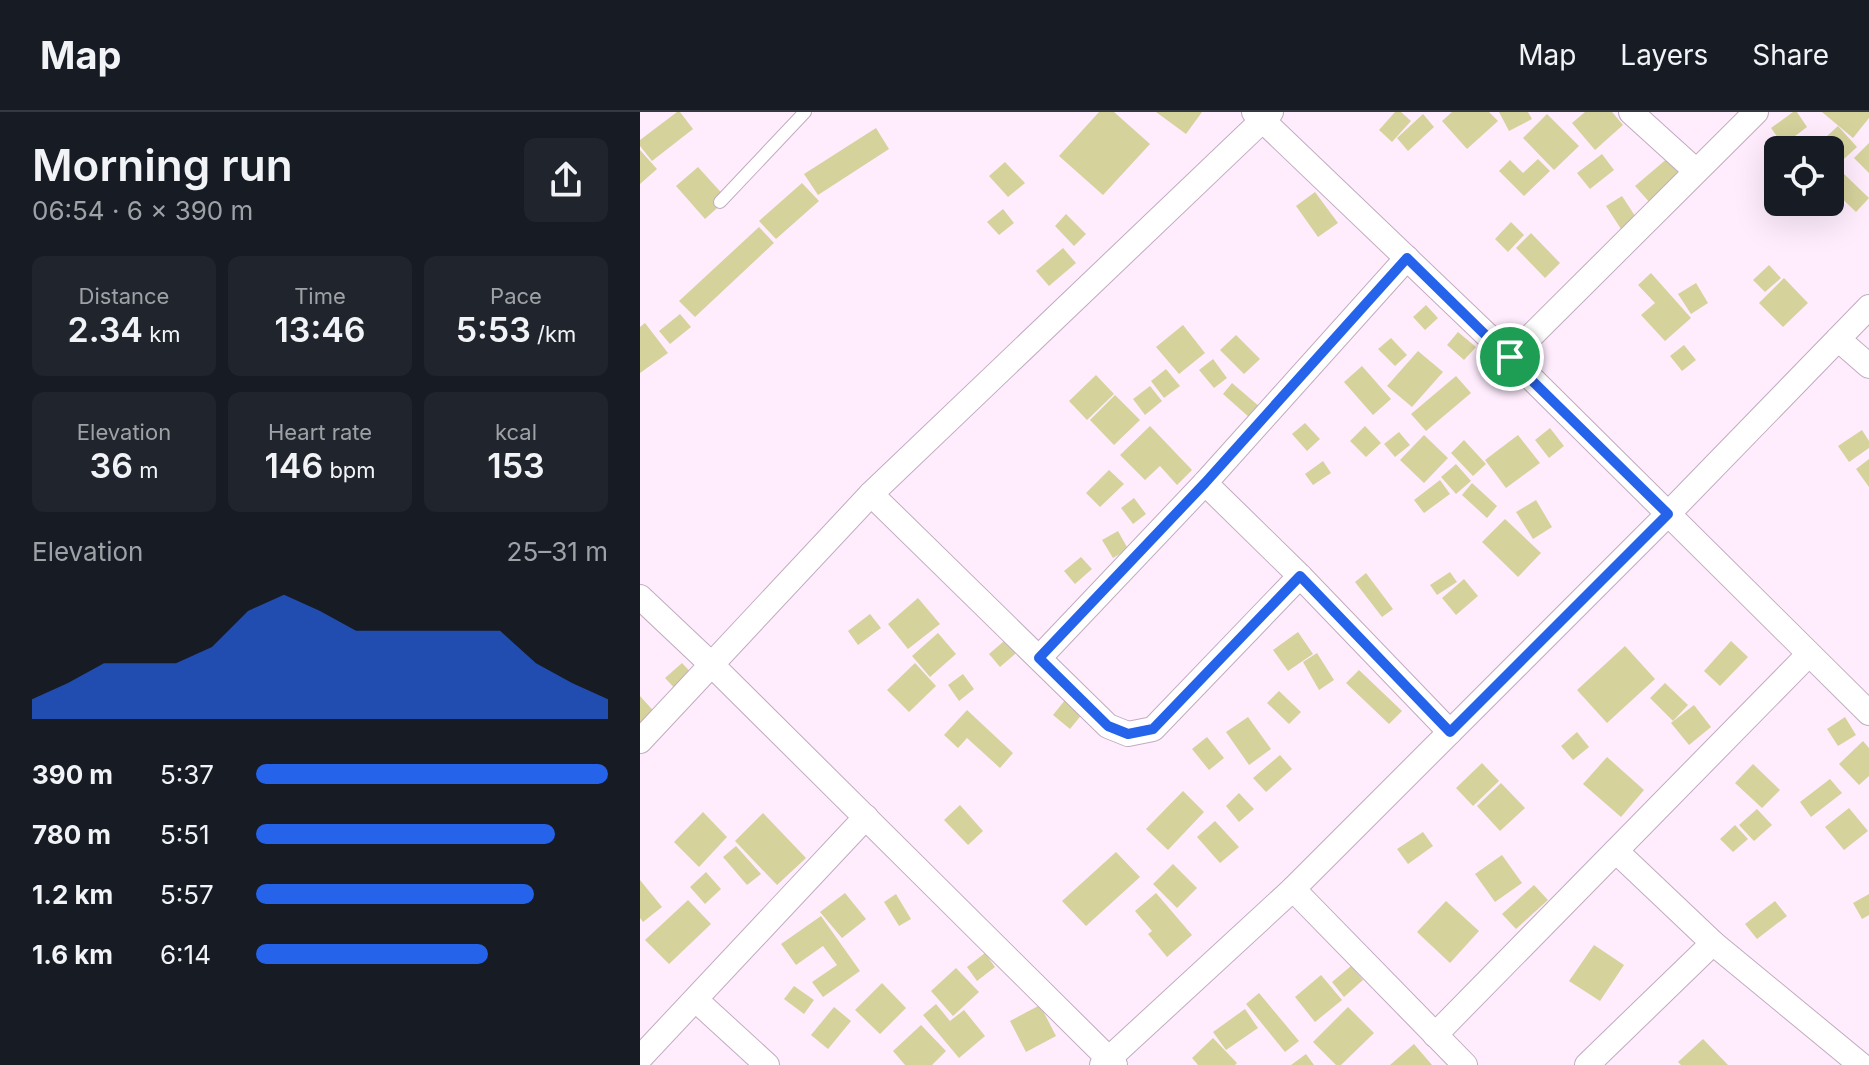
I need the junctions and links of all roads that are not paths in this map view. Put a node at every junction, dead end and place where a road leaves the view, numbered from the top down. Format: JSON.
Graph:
{"nodes":[{"id":1,"x":805,"y":112,"type":"edge"},
{"id":2,"x":1631,"y":112,"type":"edge"},
{"id":3,"x":1756,"y":112,"type":"edge"},
{"id":4,"x":1263,"y":115,"type":"edge"},
{"id":5,"x":1696,"y":171,"type":"junction"},
{"id":6,"x":720,"y":202,"type":"dead end"},
{"id":7,"x":1407,"y":258,"type":"junction"},
{"id":8,"x":1869,"y":307,"type":"edge"},
{"id":9,"x":1838,"y":339,"type":"junction"},
{"id":10,"x":1510,"y":357,"type":"junction"},
{"id":11,"x":1869,"y":366,"type":"edge"},
{"id":12,"x":1205,"y":483,"type":"junction"},
{"id":13,"x":871,"y":494,"type":"junction"},
{"id":14,"x":1668,"y":514,"type":"junction"},
{"id":15,"x":1300,"y":576,"type":"junction"},
{"id":16,"x":640,"y":597,"type":"edge"},
{"id":17,"x":1809,"y":654,"type":"junction"},
{"id":18,"x":1039,"y":658,"type":"junction"},
{"id":19,"x":712,"y":665,"type":"junction"},
{"id":20,"x":1869,"y":713,"type":"edge"},
{"id":21,"x":1450,"y":732,"type":"junction"},
{"id":22,"x":640,"y":741,"type":"edge"},
{"id":23,"x":866,"y":817,"type":"junction"},
{"id":24,"x":1616,"y":851,"type":"junction"},
{"id":25,"x":1293,"y":889,"type":"junction"},
{"id":26,"x":1713,"y":943,"type":"junction"},
{"id":27,"x":696,"y":1000,"type":"junction"},
{"id":28,"x":1435,"y":1035,"type":"junction"},
{"id":29,"x":640,"y":1058,"type":"edge"},
{"id":30,"x":1109,"y":1063,"type":"edge"},
{"id":31,"x":767,"y":1065,"type":"edge"},
{"id":32,"x":1465,"y":1065,"type":"edge"},
{"id":33,"x":1587,"y":1065,"type":"edge"},
{"id":34,"x":1861,"y":1065,"type":"edge"}],
"edges":[{"from":1,"to":6,"type":"lane"},
{"from":2,"to":5,"type":"street"},
{"from":3,"to":5,"type":"street"},
{"from":4,"to":7,"type":"street"},
{"from":4,"to":13,"type":"street"},
{"from":5,"to":10,"type":"street"},
{"from":7,"to":10,"type":"street"},
{"from":7,"to":12,"type":"street"},
{"from":8,"to":9,"type":"street"},
{"from":9,"to":11,"type":"street"},
{"from":9,"to":14,"type":"street"},
{"from":10,"to":14,"type":"street"},
{"from":12,"to":15,"type":"street"},
{"from":12,"to":18,"type":"street"},
{"from":13,"to":18,"type":"street"},
{"from":13,"to":19,"type":"street"},
{"from":14,"to":17,"type":"street"},
{"from":14,"to":21,"type":"street"},
{"from":15,"to":18,"type":"street"},
{"from":15,"to":21,"type":"street"},
{"from":16,"to":19,"type":"street"},
{"from":17,"to":20,"type":"street"},
{"from":17,"to":24,"type":"street"},
{"from":19,"to":22,"type":"street"},
{"from":19,"to":23,"type":"street"},
{"from":21,"to":25,"type":"street"},
{"from":23,"to":27,"type":"street"},
{"from":23,"to":30,"type":"street"},
{"from":24,"to":26,"type":"street"},
{"from":24,"to":28,"type":"street"},
{"from":25,"to":28,"type":"street"},
{"from":25,"to":30,"type":"street"},
{"from":26,"to":33,"type":"street"},
{"from":26,"to":34,"type":"street"},
{"from":27,"to":29,"type":"street"},
{"from":27,"to":31,"type":"street"},
{"from":28,"to":32,"type":"street"}]}
